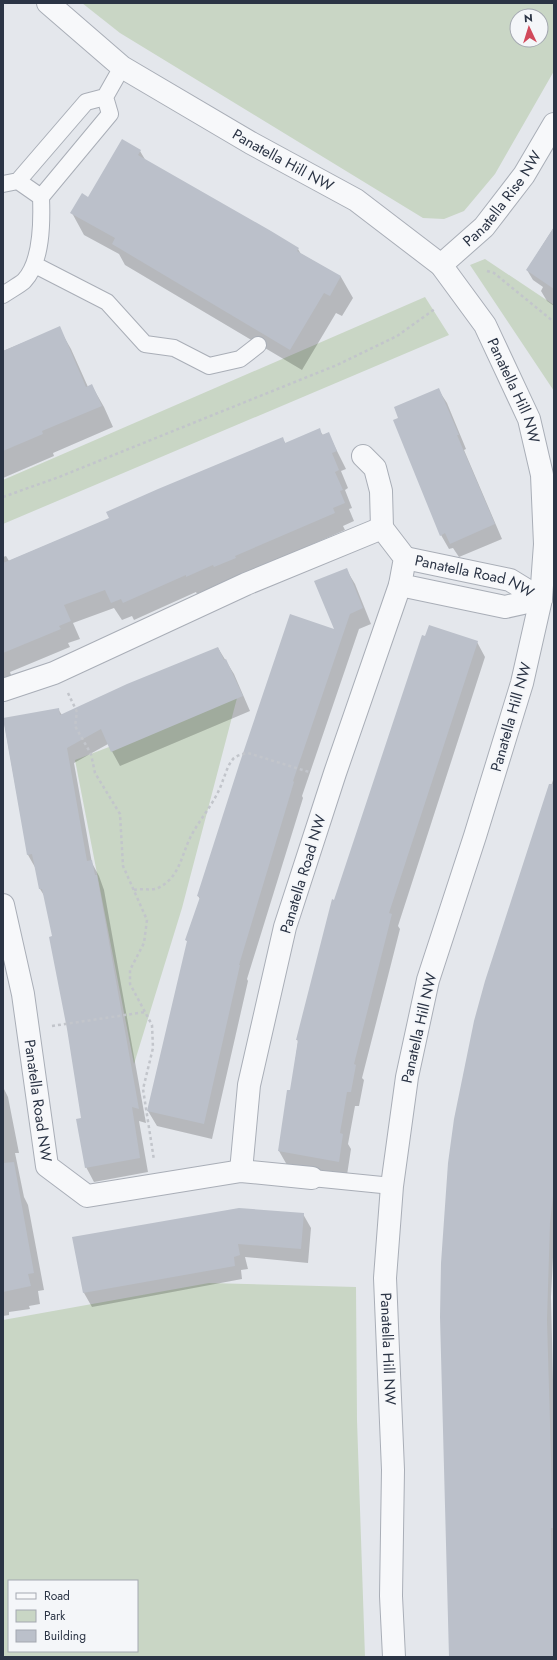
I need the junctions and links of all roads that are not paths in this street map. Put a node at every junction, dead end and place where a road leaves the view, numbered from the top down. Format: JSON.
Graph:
{"nodes":[{"id":1,"x":48,"y":3,"type":"edge"},
{"id":2,"x":122,"y":67,"type":"junction"},
{"id":3,"x":104,"y":97,"type":"junction"},
{"id":4,"x":554,"y":124,"type":"edge"},
{"id":5,"x":10,"y":182,"type":"edge"},
{"id":6,"x":41,"y":197,"type":"junction"},
{"id":7,"x":35,"y":265,"type":"junction"},
{"id":8,"x":441,"y":265,"type":"junction"},
{"id":9,"x":3,"y":295,"type":"edge"},
{"id":10,"x":258,"y":345,"type":"dead end"},
{"id":11,"x":363,"y":456,"type":"dead end"},
{"id":12,"x":382,"y":528,"type":"junction"},
{"id":13,"x":405,"y":558,"type":"junction"},
{"id":14,"x":400,"y":585,"type":"junction"},
{"id":15,"x":548,"y":600,"type":"edge"},
{"id":16,"x":3,"y":690,"type":"edge"},
{"id":17,"x":3,"y":905,"type":"edge"},
{"id":18,"x":240,"y":1171,"type":"junction"},
{"id":19,"x":312,"y":1178,"type":"joint"},
{"id":20,"x":392,"y":1186,"type":"junction"},
{"id":21,"x":394,"y":1657,"type":"edge"}],
"edges":[{"from":1,"to":2,"type":"street","name":"Panatella Hill NW"},
{"from":2,"to":3,"type":"lane"},
{"from":2,"to":8,"type":"street","name":"Panatella Hill NW"},
{"from":3,"to":5,"type":"lane"},
{"from":3,"to":6,"type":"lane"},
{"from":4,"to":8,"type":"street","name":"Panatella Rise NW"},
{"from":5,"to":6,"type":"lane"},
{"from":6,"to":7,"type":"lane"},
{"from":7,"to":9,"type":"lane"},
{"from":7,"to":10,"type":"lane"},
{"from":8,"to":15,"type":"street","name":"Panatella Hill NW"},
{"from":11,"to":12,"type":"street"},
{"from":12,"to":13,"type":"street","name":"Panatella Road NW"},
{"from":12,"to":16,"type":"street"},
{"from":13,"to":14,"type":"street","name":"Panatella Road NW"},
{"from":13,"to":15,"type":"street","name":"Panatella Road NW"},
{"from":14,"to":15,"type":"street","name":"Panatella Road NW"},
{"from":14,"to":18,"type":"street","name":"Panatella Road NW"},
{"from":15,"to":20,"type":"street","name":"Panatella Hill NW"},
{"from":17,"to":18,"type":"street","name":"Panatella Road NW"},
{"from":18,"to":19,"type":"street","name":"Panatella Road NW"},
{"from":19,"to":20,"type":"lane","name":"Panatella Road NW"},
{"from":20,"to":21,"type":"street","name":"Panatella Hill NW"}]}
